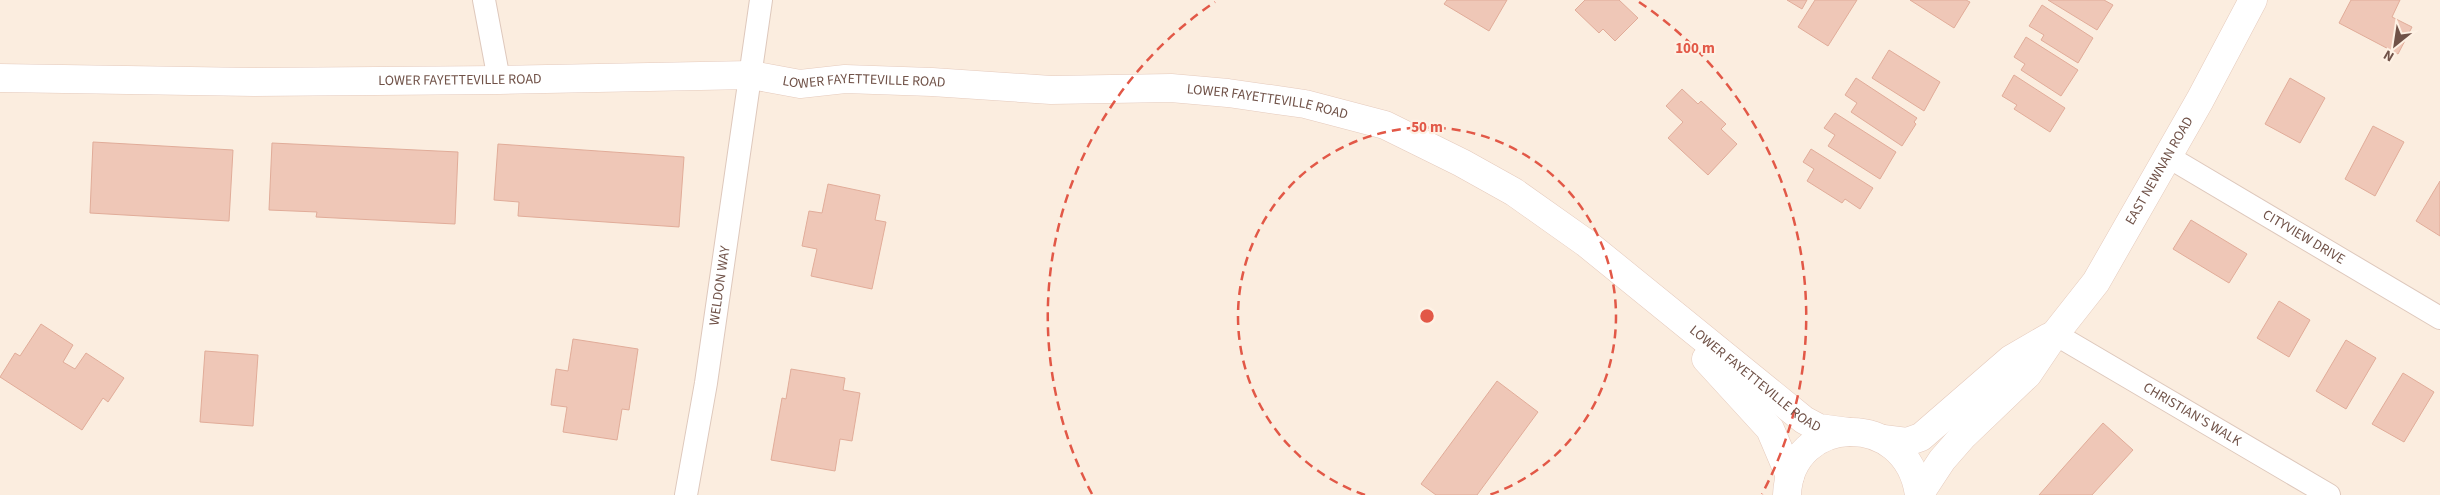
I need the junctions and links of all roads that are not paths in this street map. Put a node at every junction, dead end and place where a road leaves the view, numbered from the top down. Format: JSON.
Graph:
{"nodes":[{"id":1,"x":484,"y":0,"type":"edge"},
{"id":2,"x":761,"y":0,"type":"edge"},
{"id":3,"x":2254,"y":0,"type":"edge"},
{"id":4,"x":751,"y":75,"type":"junction"},
{"id":5,"x":0,"y":78,"type":"edge"},
{"id":6,"x":499,"y":80,"type":"junction"},
{"id":7,"x":2167,"y":156,"type":"junction"},
{"id":8,"x":1668,"y":311,"type":"junction"},
{"id":9,"x":2440,"y":318,"type":"edge"},
{"id":10,"x":2055,"y":334,"type":"junction"},
{"id":11,"x":1849,"y":432,"type":"junction"},
{"id":12,"x":1883,"y":439,"type":"junction"},
{"id":13,"x":1789,"y":485,"type":"edge"},
{"id":14,"x":686,"y":495,"type":"edge"},
{"id":15,"x":1919,"y":495,"type":"edge"},
{"id":16,"x":2330,"y":495,"type":"edge"}],
"edges":[{"from":1,"to":6,"type":"street"},
{"from":2,"to":4,"type":"street","name":"WELDON WAY"},
{"from":3,"to":7,"type":"street","name":"EAST NEWNAN ROAD"},
{"from":4,"to":6,"type":"street","name":"LOWER FAYETTEVILLE ROAD"},
{"from":4,"to":8,"type":"street","name":"LOWER FAYETTEVILLE ROAD"},
{"from":4,"to":14,"type":"street","name":"WELDON WAY"},
{"from":5,"to":6,"type":"street","name":"LOWER FAYETTEVILLE ROAD"},
{"from":7,"to":9,"type":"street","name":"CITYVIEW DRIVE"},
{"from":7,"to":10,"type":"street","name":"EAST NEWNAN ROAD"},
{"from":8,"to":11,"type":"street","name":"LOWER FAYETTEVILLE ROAD"},
{"from":8,"to":13,"type":"street","name":"LOWER FAYETTEVILLE ROAD"},
{"from":10,"to":12,"type":"street","name":"EAST NEWNAN ROAD"},
{"from":10,"to":15,"type":"street","name":"EAST NEWNAN ROAD"},
{"from":10,"to":16,"type":"street","name":"CHRISTIAN'S WALK"},
{"from":11,"to":12,"type":"street","name":"LOWER FAYETTEVILLE ROAD"},
{"from":11,"to":13,"type":"street"},
{"from":12,"to":15,"type":"street"}]}
